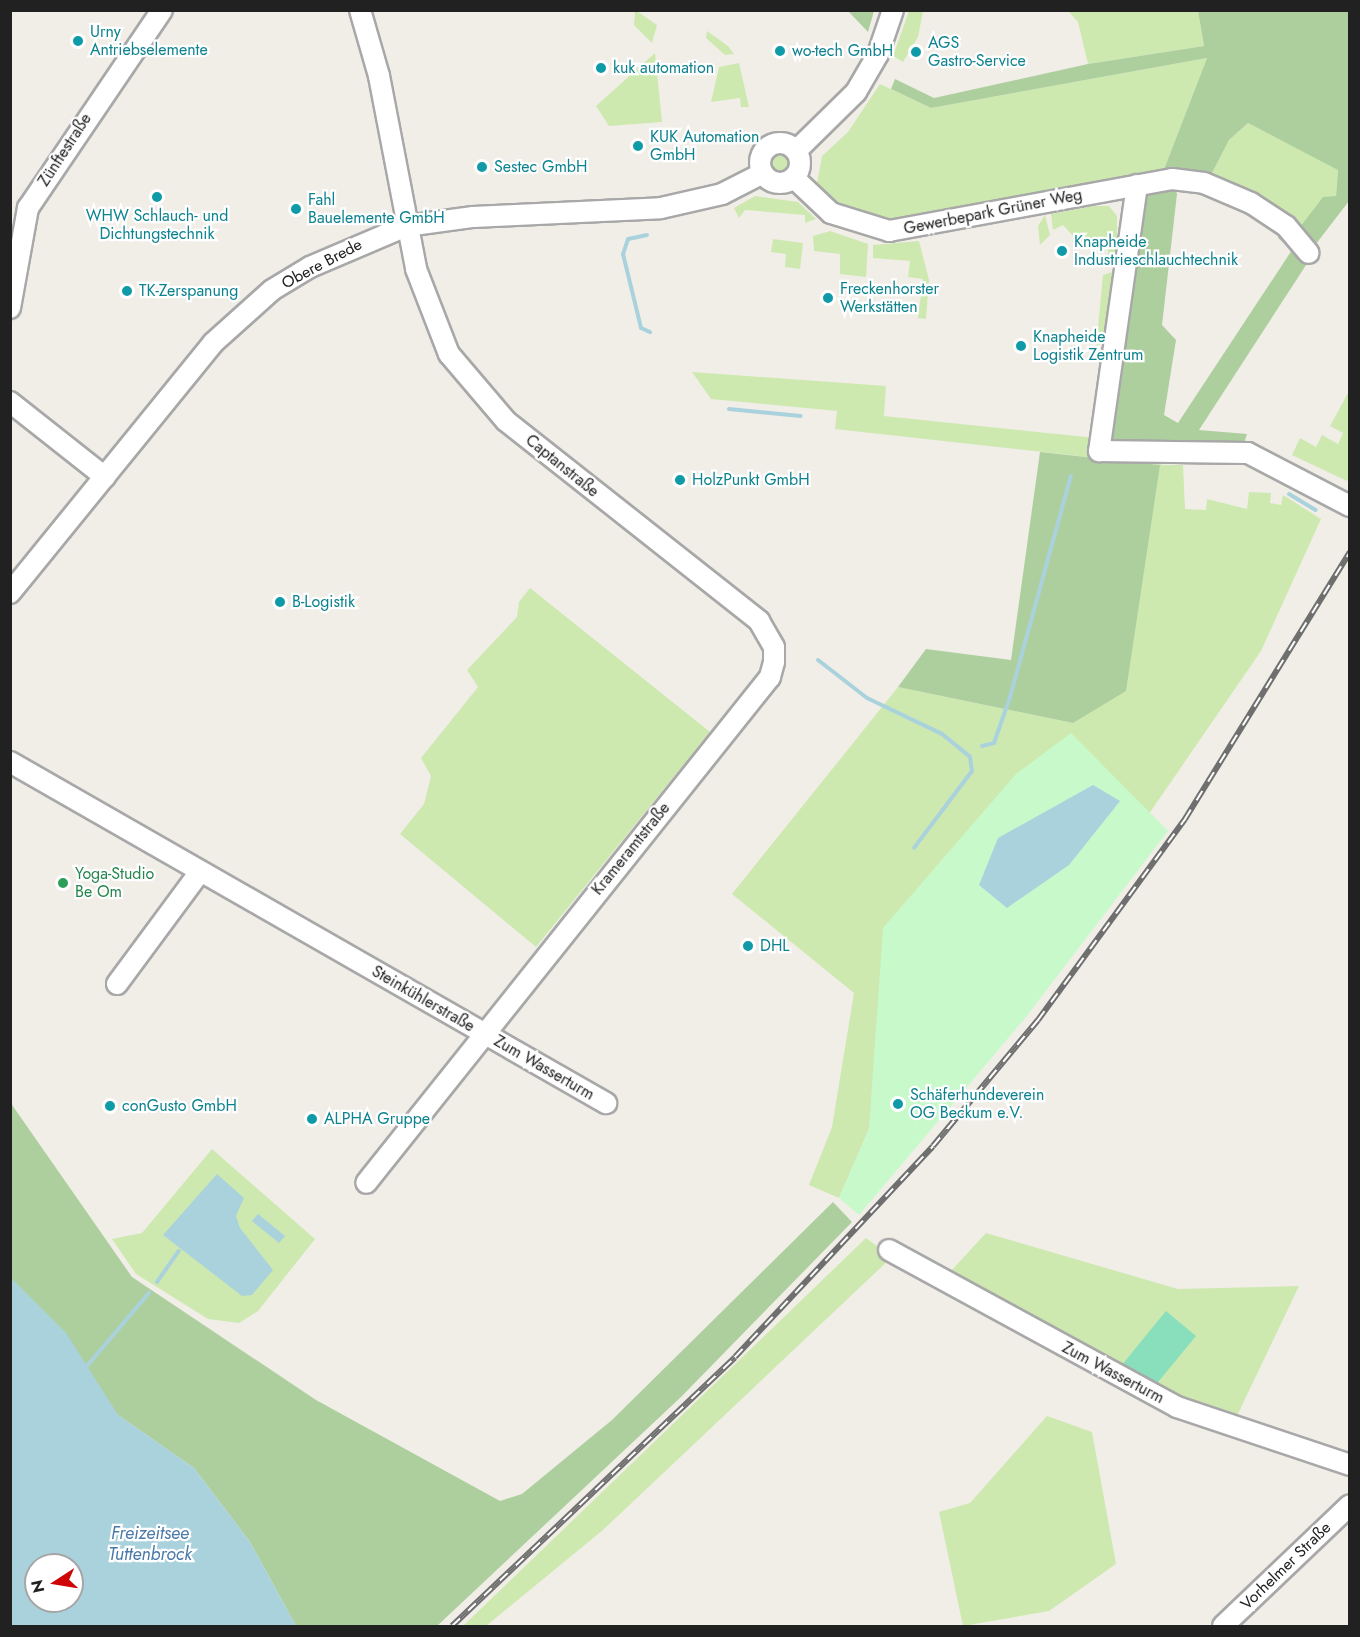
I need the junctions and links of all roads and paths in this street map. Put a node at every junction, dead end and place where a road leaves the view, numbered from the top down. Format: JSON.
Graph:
{"nodes":[{"id":1,"x":162,"y":10,"type":"edge"},
{"id":2,"x":360,"y":10,"type":"edge"},
{"id":3,"x":893,"y":10,"type":"edge"},
{"id":4,"x":796,"y":151,"type":"junction"},
{"id":5,"x":763,"y":173,"type":"junction"},
{"id":6,"x":794,"y":178,"type":"junction"},
{"id":7,"x":1137,"y":185,"type":"junction"},
{"id":8,"x":406,"y":226,"type":"junction"},
{"id":9,"x":1310,"y":253,"type":"dead end"},
{"id":10,"x":10,"y":308,"type":"edge"},
{"id":11,"x":10,"y":402,"type":"edge"},
{"id":12,"x":105,"y":477,"type":"junction"},
{"id":13,"x":1350,"y":506,"type":"edge"},
{"id":14,"x":10,"y":593,"type":"edge"},
{"id":15,"x":774,"y":662,"type":"joint"},
{"id":16,"x":10,"y":762,"type":"edge"},
{"id":17,"x":199,"y":873,"type":"junction"},
{"id":18,"x":117,"y":984,"type":"dead end"},
{"id":19,"x":482,"y":1033,"type":"junction"},
{"id":20,"x":606,"y":1103,"type":"dead end"},
{"id":21,"x":366,"y":1183,"type":"dead end"},
{"id":22,"x":889,"y":1250,"type":"dead end"},
{"id":23,"x":1350,"y":1466,"type":"edge"},
{"id":24,"x":1350,"y":1505,"type":"edge"},
{"id":25,"x":1223,"y":1626,"type":"edge"}],
"edges":[{"from":1,"to":10,"type":"street","name":"Zünftestraße"},
{"from":2,"to":8,"type":"street"},
{"from":3,"to":4,"type":"street"},
{"from":4,"to":5,"type":"street"},
{"from":4,"to":6,"type":"street"},
{"from":5,"to":6,"type":"street"},
{"from":5,"to":8,"type":"street","name":"Obere Brede"},
{"from":6,"to":7,"type":"street","name":"Gewerbepark Grüner Weg"},
{"from":7,"to":9,"type":"street","name":"Gewerbepark Grüner Weg"},
{"from":7,"to":13,"type":"street"},
{"from":8,"to":12,"type":"street","name":"Obere Brede"},
{"from":8,"to":15,"type":"street","name":"Captanstraße"},
{"from":11,"to":12,"type":"street"},
{"from":12,"to":14,"type":"street","name":"Obere Brede"},
{"from":15,"to":19,"type":"street","name":"Krameramtstraße"},
{"from":16,"to":17,"type":"street","name":"Steinkühlerstraße"},
{"from":17,"to":18,"type":"street"},
{"from":17,"to":19,"type":"street","name":"Steinkühlerstraße"},
{"from":19,"to":20,"type":"street","name":"Zum Wasserturm"},
{"from":19,"to":21,"type":"street","name":"Steinkühlerstraße"},
{"from":22,"to":23,"type":"street","name":"Zum Wasserturm"},
{"from":24,"to":25,"type":"street","name":"Vorhelmer Straße"}]}
